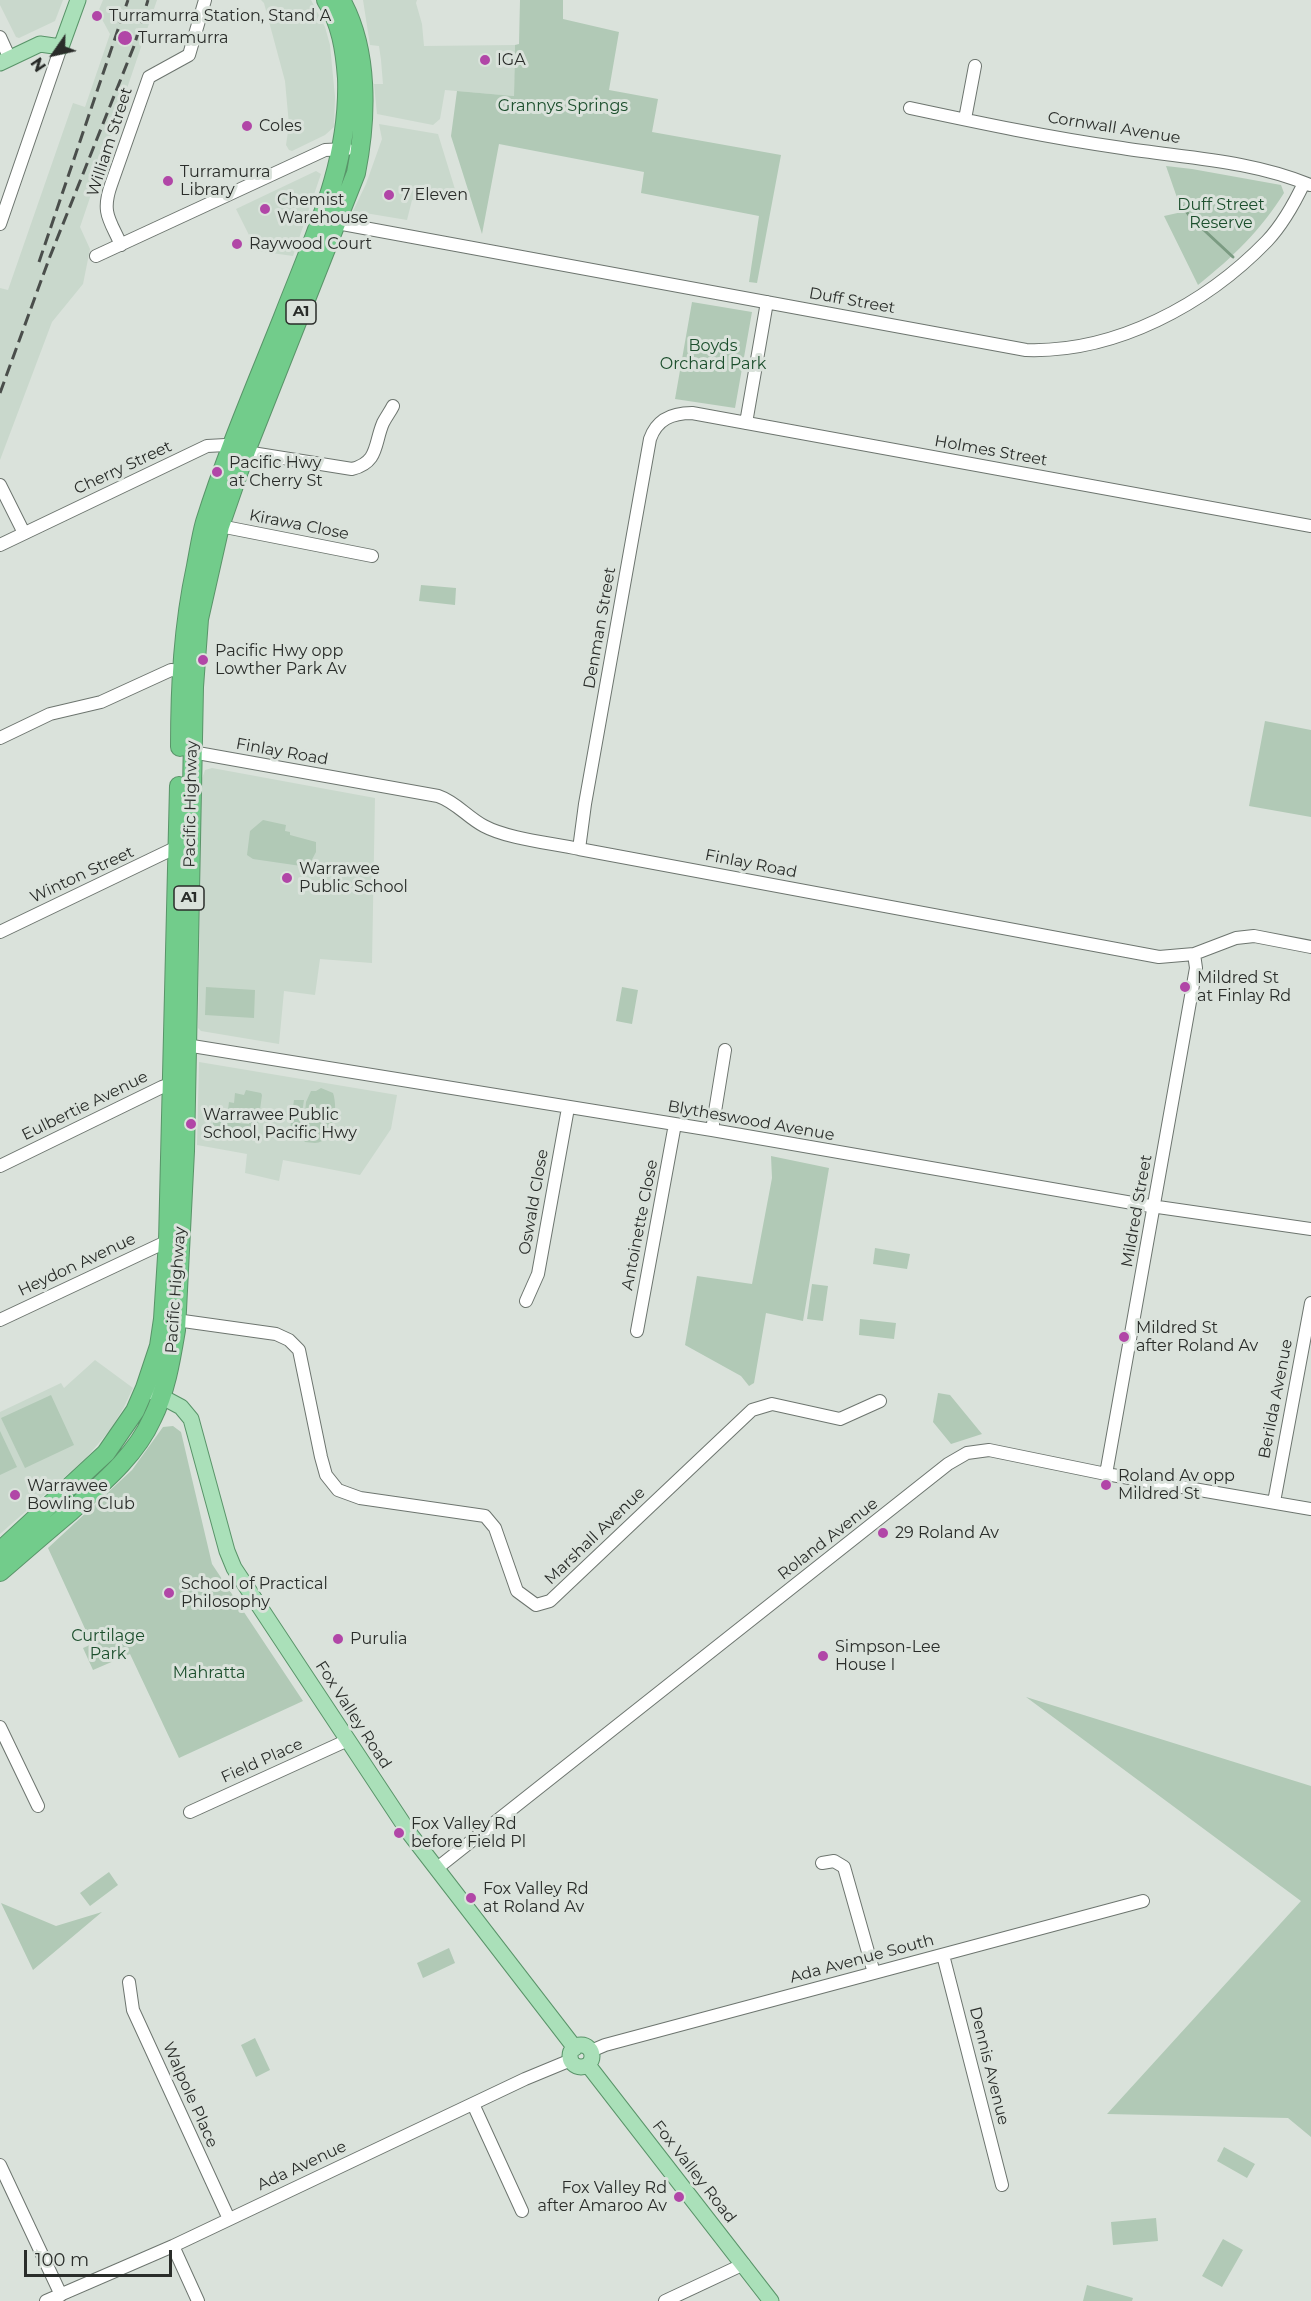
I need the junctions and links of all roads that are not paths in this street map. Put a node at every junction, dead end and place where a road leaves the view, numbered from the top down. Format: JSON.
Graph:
{"nodes":[{"id":1,"x":78,"y":0,"type":"edge"},
{"id":2,"x":205,"y":0,"type":"edge"},
{"id":3,"x":326,"y":0,"type":"edge"},
{"id":4,"x":341,"y":0,"type":"edge"},
{"id":5,"x":0,"y":37,"type":"edge"},
{"id":6,"x":61,"y":46,"type":"junction"},
{"id":7,"x":5,"y":61,"type":"edge"},
{"id":8,"x":975,"y":66,"type":"dead end"},
{"id":9,"x":910,"y":108,"type":"dead end"},
{"id":10,"x":965,"y":119,"type":"junction"},
{"id":11,"x":351,"y":150,"type":"junction"},
{"id":12,"x":1308,"y":184,"type":"edge"},
{"id":13,"x":337,"y":223,"type":"junction"},
{"id":14,"x":0,"y":224,"type":"edge"},
{"id":15,"x":121,"y":245,"type":"junction"},
{"id":16,"x":96,"y":256,"type":"dead end"},
{"id":17,"x":767,"y":303,"type":"junction"},
{"id":18,"x":393,"y":406,"type":"dead end"},
{"id":19,"x":665,"y":418,"type":"joint"},
{"id":20,"x":746,"y":423,"type":"junction"},
{"id":21,"x":239,"y":449,"type":"junction"},
{"id":22,"x":0,"y":485,"type":"edge"},
{"id":23,"x":220,"y":526,"type":"junction"},
{"id":24,"x":1311,"y":526,"type":"edge"},
{"id":25,"x":24,"y":533,"type":"junction"},
{"id":26,"x":0,"y":545,"type":"edge"},
{"id":27,"x":372,"y":556,"type":"dead end"},
{"id":28,"x":181,"y":671,"type":"junction"},
{"id":29,"x":0,"y":738,"type":"edge"},
{"id":30,"x":192,"y":752,"type":"junction"},
{"id":31,"x":177,"y":847,"type":"junction"},
{"id":32,"x":579,"y":849,"type":"junction"},
{"id":33,"x":0,"y":932,"type":"edge"},
{"id":34,"x":1311,"y":947,"type":"edge"},
{"id":35,"x":1194,"y":954,"type":"junction"},
{"id":36,"x":186,"y":1045,"type":"junction"},
{"id":37,"x":725,"y":1050,"type":"dead end"},
{"id":38,"x":179,"y":1082,"type":"junction"},
{"id":39,"x":568,"y":1108,"type":"junction"},
{"id":40,"x":675,"y":1124,"type":"junction"},
{"id":41,"x":711,"y":1130,"type":"junction"},
{"id":42,"x":0,"y":1167,"type":"edge"},
{"id":43,"x":1155,"y":1206,"type":"junction"},
{"id":44,"x":1311,"y":1229,"type":"edge"},
{"id":45,"x":168,"y":1240,"type":"junction"},
{"id":46,"x":526,"y":1301,"type":"dead end"},
{"id":47,"x":1311,"y":1303,"type":"edge"},
{"id":48,"x":0,"y":1320,"type":"edge"},
{"id":49,"x":176,"y":1320,"type":"junction"},
{"id":50,"x":637,"y":1331,"type":"dead end"},
{"id":51,"x":154,"y":1392,"type":"junction"},
{"id":52,"x":880,"y":1401,"type":"dead end"},
{"id":53,"x":1106,"y":1474,"type":"junction"},
{"id":54,"x":1274,"y":1502,"type":"junction"},
{"id":55,"x":1311,"y":1509,"type":"edge"},
{"id":56,"x":0,"y":1551,"type":"edge"},
{"id":57,"x":0,"y":1572,"type":"edge"},
{"id":58,"x":0,"y":1727,"type":"edge"},
{"id":59,"x":348,"y":1740,"type":"junction"},
{"id":60,"x":38,"y":1806,"type":"dead end"},
{"id":61,"x":190,"y":1812,"type":"dead end"},
{"id":62,"x":822,"y":1863,"type":"dead end"},
{"id":63,"x":436,"y":1869,"type":"junction"},
{"id":64,"x":1143,"y":1901,"type":"dead end"},
{"id":65,"x":943,"y":1955,"type":"junction"},
{"id":66,"x":874,"y":1973,"type":"junction"},
{"id":67,"x":129,"y":1982,"type":"dead end"},
{"id":68,"x":573,"y":2054,"type":"junction"},
{"id":69,"x":589,"y":2058,"type":"junction"},
{"id":70,"x":473,"y":2104,"type":"junction"},
{"id":71,"x":0,"y":2165,"type":"edge"},
{"id":72,"x":1002,"y":2185,"type":"dead end"},
{"id":73,"x":522,"y":2211,"type":"dead end"},
{"id":74,"x":229,"y":2219,"type":"junction"},
{"id":75,"x":173,"y":2246,"type":"junction"},
{"id":76,"x":744,"y":2265,"type":"junction"},
{"id":77,"x":61,"y":2295,"type":"junction"},
{"id":78,"x":46,"y":2301,"type":"edge"},
{"id":79,"x":198,"y":2301,"type":"edge"},
{"id":80,"x":665,"y":2301,"type":"edge"},
{"id":81,"x":771,"y":2301,"type":"edge"}],
"edges":[{"from":1,"to":6,"type":"main road"},
{"from":2,"to":15,"type":"street","name":"William Street"},
{"from":3,"to":11,"type":"highway","name":"Pacific Highway","number":"A1"},
{"from":4,"to":11,"type":"highway","name":"Pacific Highway","number":"A1"},
{"from":5,"to":7,"type":"street"},
{"from":6,"to":7,"type":"main road"},
{"from":6,"to":14,"type":"street"},
{"from":8,"to":10,"type":"street"},
{"from":9,"to":10,"type":"street","name":"Cornwall Avenue"},
{"from":10,"to":12,"type":"street","name":"Cornwall Avenue"},
{"from":11,"to":13,"type":"highway","name":"Pacific Highway","number":"A1"},
{"from":11,"to":15,"type":"street"},
{"from":11,"to":21,"type":"highway","name":"Pacific Highway","number":"A1"},
{"from":12,"to":17,"type":"street","name":"Duff Street"},
{"from":13,"to":17,"type":"street","name":"Duff Street"},
{"from":13,"to":21,"type":"highway","name":"Pacific Highway","number":"A1"},
{"from":15,"to":16,"type":"street"},
{"from":17,"to":20,"type":"street"},
{"from":18,"to":21,"type":"street","name":"Cherry Street"},
{"from":19,"to":20,"type":"street","name":"Holmes Street"},
{"from":19,"to":32,"type":"street","name":"Denman Street"},
{"from":20,"to":24,"type":"street","name":"Holmes Street"},
{"from":21,"to":23,"type":"highway","name":"Pacific Highway","number":"A1"},
{"from":21,"to":25,"type":"street","name":"Cherry Street"},
{"from":21,"to":28,"type":"highway","name":"Pacific Highway","number":"A1"},
{"from":22,"to":25,"type":"street"},
{"from":23,"to":27,"type":"street","name":"Kirawa Close"},
{"from":23,"to":30,"type":"highway","name":"Pacific Highway","number":"A1"},
{"from":25,"to":26,"type":"street","name":"Cherry Street"},
{"from":28,"to":29,"type":"street"},
{"from":28,"to":31,"type":"highway","name":"Pacific Highway","number":"A1"},
{"from":30,"to":32,"type":"street","name":"Finlay Road"},
{"from":30,"to":36,"type":"highway","name":"Pacific Highway","number":"A1"},
{"from":31,"to":33,"type":"street","name":"Winton Street"},
{"from":31,"to":38,"type":"highway","name":"Pacific Highway","number":"A1"},
{"from":32,"to":35,"type":"street","name":"Finlay Road"},
{"from":34,"to":35,"type":"street","name":"Finlay Road"},
{"from":35,"to":43,"type":"street","name":"Mildred Street"},
{"from":36,"to":38,"type":"highway","name":"Pacific Highway","number":"A1"},
{"from":36,"to":39,"type":"street","name":"Blytheswood Avenue"},
{"from":37,"to":41,"type":"street"},
{"from":38,"to":42,"type":"street","name":"Eulbertie Avenue"},
{"from":38,"to":45,"type":"highway","name":"Pacific Highway","number":"A1"},
{"from":38,"to":49,"type":"highway","name":"Pacific Highway","number":"A1"},
{"from":39,"to":40,"type":"street","name":"Blytheswood Avenue"},
{"from":39,"to":46,"type":"street","name":"Oswald Close"},
{"from":40,"to":41,"type":"street","name":"Blytheswood Avenue"},
{"from":40,"to":50,"type":"street","name":"Antoinette Close"},
{"from":41,"to":43,"type":"street","name":"Blytheswood Avenue"},
{"from":43,"to":44,"type":"street","name":"Blytheswood Avenue"},
{"from":43,"to":53,"type":"street","name":"Mildred Street"},
{"from":45,"to":48,"type":"street","name":"Heydon Avenue"},
{"from":45,"to":51,"type":"highway","name":"Pacific Highway","number":"A1"},
{"from":47,"to":54,"type":"street","name":"Berilda Avenue"},
{"from":49,"to":51,"type":"highway","name":"Pacific Highway","number":"A1"},
{"from":49,"to":52,"type":"street","name":"Marshall Avenue"},
{"from":51,"to":56,"type":"highway","name":"Pacific Highway","number":"A1"},
{"from":51,"to":57,"type":"highway","name":"Pacific Highway","number":"A1"},
{"from":51,"to":59,"type":"main road","name":"Fox Valley Road"},
{"from":53,"to":54,"type":"street","name":"Roland Avenue"},
{"from":53,"to":63,"type":"street","name":"Roland Avenue"},
{"from":54,"to":55,"type":"street","name":"Roland Avenue"},
{"from":58,"to":60,"type":"street"},
{"from":59,"to":61,"type":"street","name":"Field Place"},
{"from":59,"to":63,"type":"main road","name":"Fox Valley Road"},
{"from":62,"to":66,"type":"street"},
{"from":63,"to":68,"type":"main road","name":"Fox Valley Road"},
{"from":64,"to":65,"type":"street","name":"Ada Avenue South"},
{"from":65,"to":66,"type":"street","name":"Ada Avenue South"},
{"from":65,"to":72,"type":"street","name":"Dennis Avenue"},
{"from":66,"to":69,"type":"street","name":"Ada Avenue South"},
{"from":67,"to":74,"type":"street","name":"Walpole Place"},
{"from":68,"to":69,"type":"main road"},
{"from":68,"to":70,"type":"street","name":"Ada Avenue"},
{"from":69,"to":76,"type":"main road","name":"Fox Valley Road"},
{"from":70,"to":73,"type":"street"},
{"from":70,"to":74,"type":"street","name":"Ada Avenue"},
{"from":71,"to":77,"type":"street"},
{"from":74,"to":75,"type":"street","name":"Ada Avenue"},
{"from":75,"to":77,"type":"street","name":"Ada Avenue"},
{"from":75,"to":79,"type":"street"},
{"from":76,"to":80,"type":"street"},
{"from":76,"to":81,"type":"main road","name":"Fox Valley Road"},
{"from":77,"to":78,"type":"street","name":"Ada Avenue"}]}
